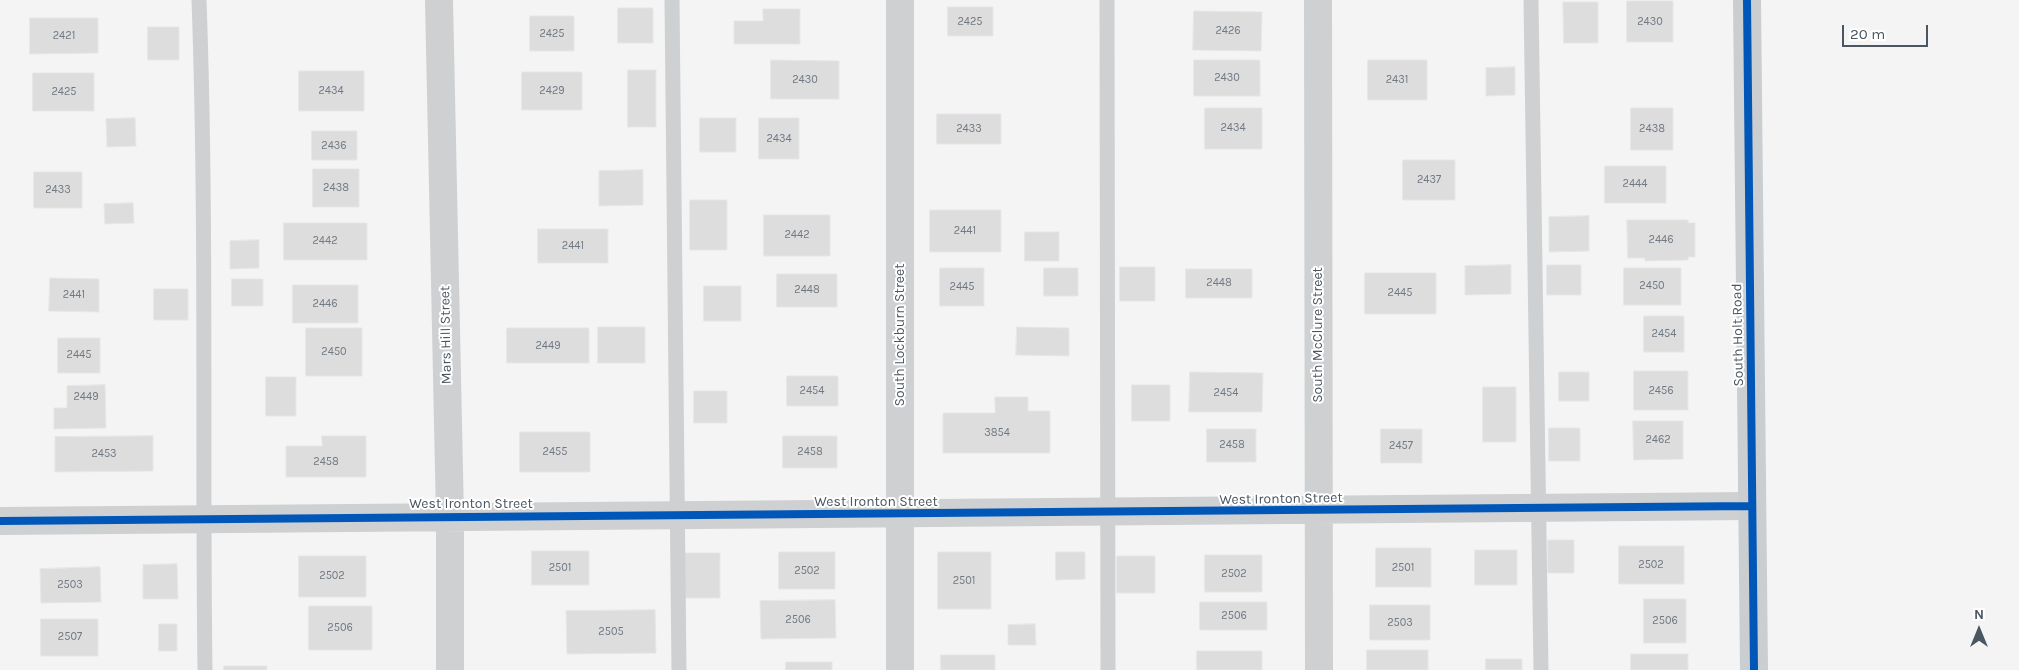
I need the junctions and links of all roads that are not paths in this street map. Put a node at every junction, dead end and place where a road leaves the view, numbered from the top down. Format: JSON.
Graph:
{"nodes":[{"id":1,"x":199,"y":0,"type":"edge"},
{"id":2,"x":439,"y":0,"type":"edge"},
{"id":3,"x":672,"y":0,"type":"edge"},
{"id":4,"x":900,"y":0,"type":"edge"},
{"id":5,"x":1107,"y":0,"type":"edge"},
{"id":6,"x":1318,"y":0,"type":"edge"},
{"id":7,"x":1531,"y":0,"type":"edge"},
{"id":8,"x":1747,"y":0,"type":"edge"},
{"id":9,"x":1752,"y":506,"type":"junction"},
{"id":10,"x":1538,"y":509,"type":"junction"},
{"id":11,"x":1318,"y":511,"type":"junction"},
{"id":12,"x":1107,"y":513,"type":"junction"},
{"id":13,"x":900,"y":514,"type":"junction"},
{"id":14,"x":677,"y":516,"type":"junction"},
{"id":15,"x":450,"y":517,"type":"junction"},
{"id":16,"x":203,"y":519,"type":"junction"},
{"id":17,"x":0,"y":521,"type":"edge"},
{"id":18,"x":205,"y":670,"type":"edge"},
{"id":19,"x":450,"y":670,"type":"edge"},
{"id":20,"x":679,"y":670,"type":"edge"},
{"id":21,"x":900,"y":670,"type":"edge"},
{"id":22,"x":1108,"y":670,"type":"edge"},
{"id":23,"x":1319,"y":670,"type":"edge"},
{"id":24,"x":1541,"y":670,"type":"edge"},
{"id":25,"x":1754,"y":670,"type":"edge"}],
"edges":[{"from":1,"to":16,"type":"lane"},
{"from":2,"to":15,"type":"street","name":"Mars Hill Street"},
{"from":3,"to":14,"type":"lane"},
{"from":4,"to":13,"type":"street","name":"South Lockburn Street"},
{"from":5,"to":12,"type":"lane"},
{"from":6,"to":11,"type":"street","name":"South McClure Street"},
{"from":7,"to":10,"type":"lane"},
{"from":8,"to":9,"type":"main road","name":"South Holt Road"},
{"from":9,"to":10,"type":"street","name":"West Ironton Street"},
{"from":9,"to":25,"type":"main road","name":"South Holt Road"},
{"from":10,"to":11,"type":"street","name":"West Ironton Street"},
{"from":10,"to":24,"type":"lane"},
{"from":11,"to":12,"type":"street","name":"West Ironton Street"},
{"from":11,"to":23,"type":"street","name":"South McClure Street"},
{"from":12,"to":13,"type":"street","name":"West Ironton Street"},
{"from":12,"to":22,"type":"lane"},
{"from":13,"to":14,"type":"street","name":"West Ironton Street"},
{"from":13,"to":21,"type":"street","name":"South Lockburn Street"},
{"from":14,"to":15,"type":"street","name":"West Ironton Street"},
{"from":14,"to":20,"type":"lane"},
{"from":15,"to":16,"type":"street","name":"West Ironton Street"},
{"from":15,"to":19,"type":"street","name":"Mars Hill Street"},
{"from":16,"to":17,"type":"street","name":"West Ironton Street"},
{"from":16,"to":18,"type":"lane"}]}
